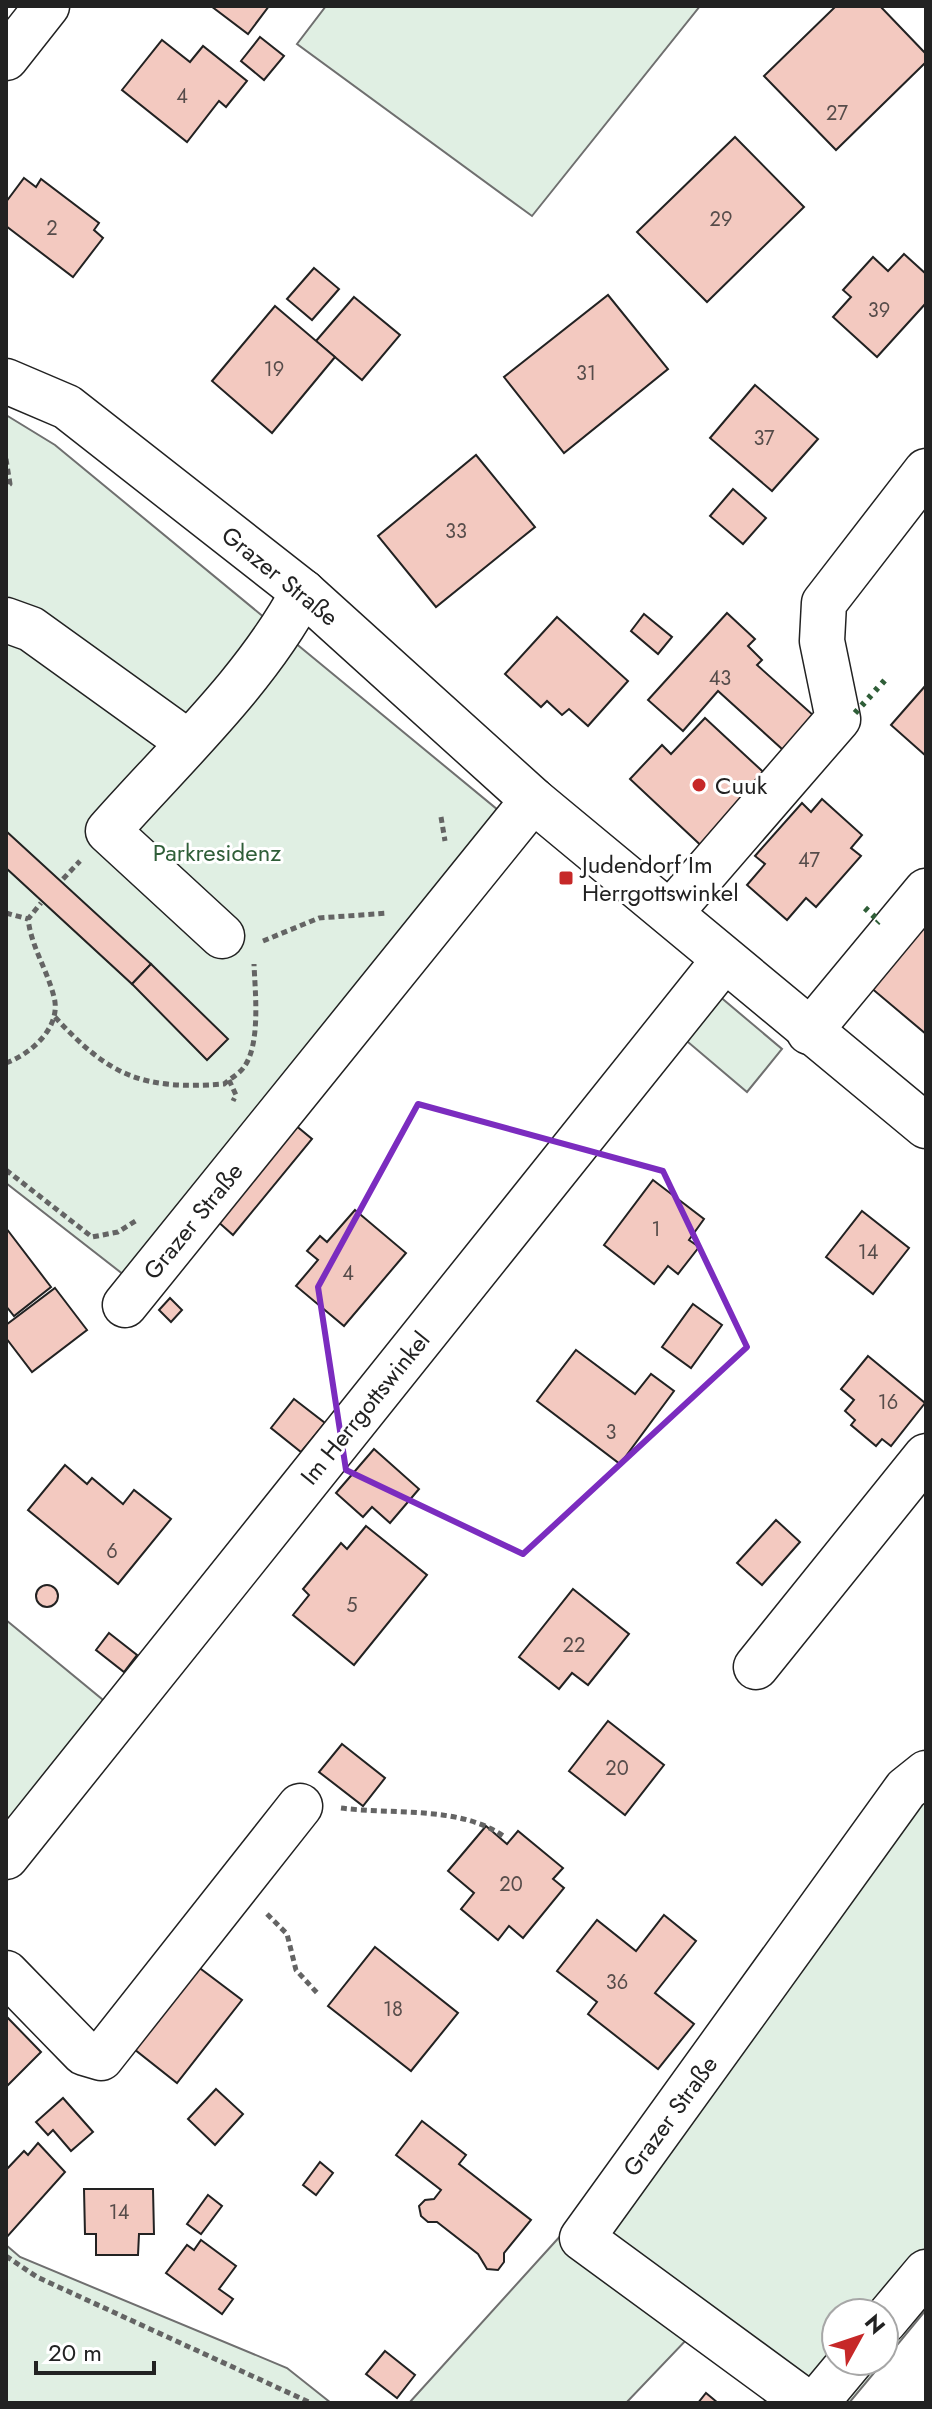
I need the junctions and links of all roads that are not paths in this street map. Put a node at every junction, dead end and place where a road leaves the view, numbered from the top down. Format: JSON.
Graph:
{"nodes":[{"id":1,"x":47,"y":6,"type":"edge"},
{"id":2,"x":6,"y":58,"type":"edge"},
{"id":3,"x":6,"y":381,"type":"edge"},
{"id":4,"x":926,"y":471,"type":"edge"},
{"id":5,"x":303,"y":592,"type":"junction"},
{"id":6,"x":6,"y":620,"type":"edge"},
{"id":7,"x":188,"y":742,"type":"junction"},
{"id":8,"x":533,"y":800,"type":"junction"},
{"id":9,"x":926,"y":891,"type":"edge"},
{"id":10,"x":670,"y":913,"type":"junction"},
{"id":11,"x":245,"y":944,"type":"road end"},
{"id":12,"x":724,"y":960,"type":"junction"},
{"id":13,"x":809,"y":1032,"type":"junction"},
{"id":14,"x":926,"y":1126,"type":"edge"},
{"id":15,"x":125,"y":1305,"type":"dead end"},
{"id":16,"x":926,"y":1456,"type":"edge"},
{"id":17,"x":756,"y":1667,"type":"dead end"},
{"id":18,"x":926,"y":1773,"type":"edge"},
{"id":19,"x":300,"y":1806,"type":"road end"},
{"id":20,"x":6,"y":1857,"type":"edge"},
{"id":21,"x":6,"y":1973,"type":"edge"},
{"id":22,"x":926,"y":2272,"type":"edge"},
{"id":23,"x":900,"y":2303,"type":"edge"},
{"id":24,"x":838,"y":2377,"type":"edge"},
{"id":25,"x":807,"y":2403,"type":"edge"},
{"id":26,"x":816,"y":2403,"type":"edge"}],
"edges":[{"from":1,"to":2,"type":"street"},
{"from":3,"to":5,"type":"street","name":"Grazer Straße"},
{"from":4,"to":10,"type":"street"},
{"from":5,"to":7,"type":"street"},
{"from":5,"to":8,"type":"street","name":"Grazer Straße"},
{"from":6,"to":7,"type":"street"},
{"from":7,"to":11,"type":"street"},
{"from":8,"to":10,"type":"street","name":"Grazer Straße"},
{"from":8,"to":15,"type":"street","name":"Grazer Straße"},
{"from":9,"to":13,"type":"street"},
{"from":10,"to":12,"type":"street","name":"Grazer Straße"},
{"from":12,"to":13,"type":"street","name":"Grazer Straße"},
{"from":12,"to":20,"type":"street","name":"Im Herrgottswinkel"},
{"from":13,"to":14,"type":"street","name":"Grazer Straße"},
{"from":16,"to":17,"type":"street"},
{"from":18,"to":25,"type":"street","name":"Grazer Straße"},
{"from":19,"to":21,"type":"street"},
{"from":22,"to":23,"type":"street"},
{"from":24,"to":26,"type":"street"}]}
